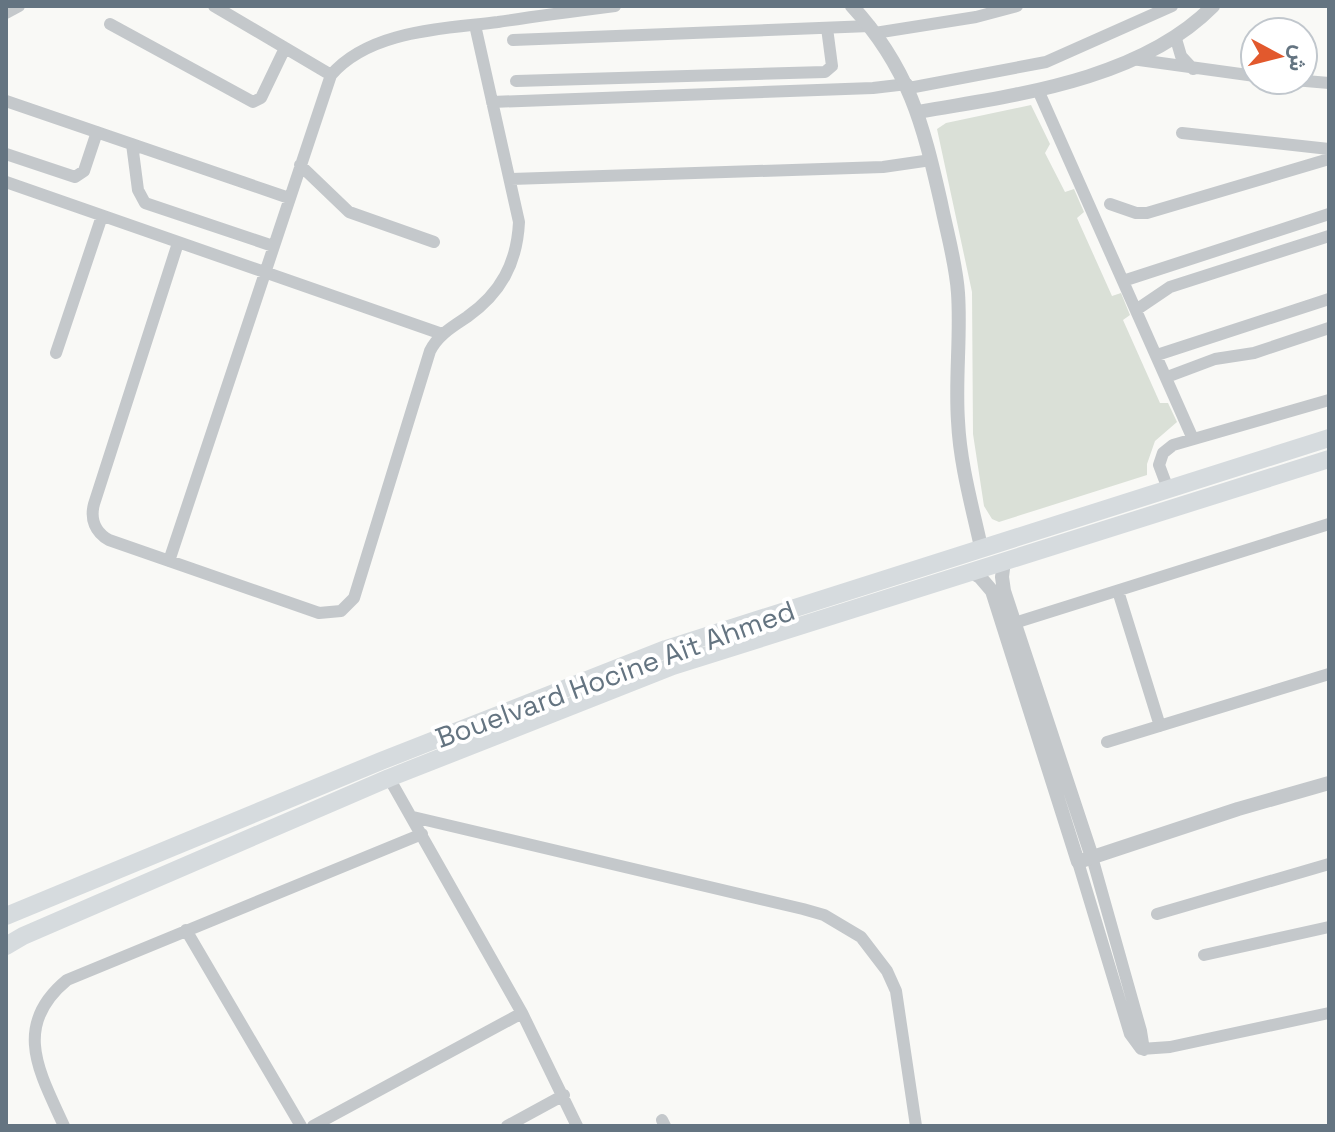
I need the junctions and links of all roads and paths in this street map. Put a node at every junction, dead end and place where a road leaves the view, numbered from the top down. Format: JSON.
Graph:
{"nodes":[{"id":1,"x":19,"y":6,"type":"edge"},
{"id":2,"x":214,"y":6,"type":"edge"},
{"id":3,"x":615,"y":6,"type":"edge"},
{"id":4,"x":852,"y":6,"type":"edge"},
{"id":5,"x":1017,"y":6,"type":"edge"},
{"id":6,"x":1172,"y":6,"type":"edge"},
{"id":7,"x":1200,"y":6,"type":"edge"},
{"id":8,"x":1213,"y":6,"type":"edge"},
{"id":9,"x":520,"y":12,"type":"edge"},
{"id":10,"x":6,"y":13,"type":"edge"},
{"id":11,"x":110,"y":24,"type":"dead end"},
{"id":12,"x":475,"y":25,"type":"junction"},
{"id":13,"x":827,"y":28,"type":"junction"},
{"id":14,"x":873,"y":30,"type":"junction"},
{"id":15,"x":1176,"y":39,"type":"junction"},
{"id":16,"x":513,"y":40,"type":"dead end"},
{"id":17,"x":285,"y":48,"type":"junction"},
{"id":18,"x":1132,"y":59,"type":"junction"},
{"id":19,"x":1193,"y":69,"type":"junction"},
{"id":20,"x":1239,"y":74,"type":"edge"},
{"id":21,"x":331,"y":75,"type":"junction"},
{"id":22,"x":516,"y":81,"type":"dead end"},
{"id":23,"x":908,"y":86,"type":"junction"},
{"id":24,"x":1038,"y":90,"type":"junction"},
{"id":25,"x":6,"y":101,"type":"edge"},
{"id":26,"x":492,"y":102,"type":"junction"},
{"id":27,"x":918,"y":112,"type":"junction"},
{"id":28,"x":97,"y":132,"type":"junction"},
{"id":29,"x":1182,"y":133,"type":"dead end"},
{"id":30,"x":132,"y":144,"type":"junction"},
{"id":31,"x":1329,"y":149,"type":"edge"},
{"id":32,"x":6,"y":154,"type":"edge"},
{"id":33,"x":1329,"y":159,"type":"edge"},
{"id":34,"x":931,"y":160,"type":"junction"},
{"id":35,"x":300,"y":165,"type":"junction"},
{"id":36,"x":511,"y":179,"type":"junction"},
{"id":37,"x":6,"y":182,"type":"edge"},
{"id":38,"x":289,"y":198,"type":"junction"},
{"id":39,"x":1110,"y":204,"type":"dead end"},
{"id":40,"x":1329,"y":214,"type":"edge"},
{"id":41,"x":102,"y":216,"type":"junction"},
{"id":42,"x":1329,"y":236,"type":"edge"},
{"id":43,"x":434,"y":242,"type":"dead end"},
{"id":44,"x":178,"y":243,"type":"junction"},
{"id":45,"x":273,"y":246,"type":"junction"},
{"id":46,"x":264,"y":273,"type":"junction"},
{"id":47,"x":1123,"y":281,"type":"junction"},
{"id":48,"x":1329,"y":299,"type":"edge"},
{"id":49,"x":1136,"y":310,"type":"junction"},
{"id":50,"x":1329,"y":328,"type":"edge"},
{"id":51,"x":442,"y":334,"type":"junction"},
{"id":52,"x":56,"y":353,"type":"dead end"},
{"id":53,"x":1157,"y":355,"type":"junction"},
{"id":54,"x":1167,"y":377,"type":"junction"},
{"id":55,"x":1329,"y":400,"type":"edge"},
{"id":56,"x":1329,"y":438,"type":"edge"},
{"id":57,"x":1193,"y":439,"type":"junction"},
{"id":58,"x":1329,"y":459,"type":"edge"},
{"id":59,"x":1168,"y":489,"type":"junction"},
{"id":60,"x":1329,"y":524,"type":"edge"},
{"id":61,"x":981,"y":547,"type":"junction"},
{"id":62,"x":169,"y":561,"type":"junction"},
{"id":63,"x":1004,"y":561,"type":"junction"},
{"id":64,"x":970,"y":571,"type":"junction"},
{"id":65,"x":1118,"y":591,"type":"junction"},
{"id":66,"x":1009,"y":625,"type":"junction"},
{"id":67,"x":1329,"y":674,"type":"edge"},
{"id":68,"x":1160,"y":726,"type":"junction"},
{"id":69,"x":1107,"y":742,"type":"dead end"},
{"id":70,"x":389,"y":778,"type":"junction"},
{"id":71,"x":1329,"y":783,"type":"edge"},
{"id":72,"x":413,"y":817,"type":"junction"},
{"id":73,"x":422,"y":834,"type":"junction"},
{"id":74,"x":1085,"y":860,"type":"junction"},
{"id":75,"x":1329,"y":864,"type":"edge"},
{"id":76,"x":1157,"y":914,"type":"dead end"},
{"id":77,"x":6,"y":916,"type":"edge"},
{"id":78,"x":1329,"y":927,"type":"edge"},
{"id":79,"x":186,"y":930,"type":"junction"},
{"id":80,"x":6,"y":946,"type":"edge"},
{"id":81,"x":1204,"y":955,"type":"dead end"},
{"id":82,"x":522,"y":1013,"type":"junction"},
{"id":83,"x":1329,"y":1013,"type":"edge"},
{"id":84,"x":564,"y":1095,"type":"junction"},
{"id":85,"x":64,"y":1126,"type":"edge"},
{"id":86,"x":301,"y":1126,"type":"edge"},
{"id":87,"x":313,"y":1126,"type":"edge"},
{"id":88,"x":507,"y":1126,"type":"edge"},
{"id":89,"x":577,"y":1126,"type":"edge"},
{"id":90,"x":916,"y":1126,"type":"edge"}],
"edges":[{"from":1,"to":10,"type":"street"},
{"from":2,"to":17,"type":"street"},
{"from":3,"to":9,"type":"street"},
{"from":4,"to":14,"type":"street"},
{"from":5,"to":14,"type":"street"},
{"from":6,"to":23,"type":"street"},
{"from":7,"to":18,"type":"street"},
{"from":8,"to":15,"type":"street"},
{"from":9,"to":12,"type":"street"},
{"from":11,"to":17,"type":"street"},
{"from":12,"to":21,"type":"street"},
{"from":12,"to":26,"type":"street"},
{"from":13,"to":14,"type":"street"},
{"from":13,"to":16,"type":"street"},
{"from":13,"to":22,"type":"street"},
{"from":14,"to":23,"type":"street"},
{"from":15,"to":18,"type":"street"},
{"from":15,"to":19,"type":"street"},
{"from":17,"to":21,"type":"street"},
{"from":18,"to":19,"type":"street"},
{"from":18,"to":24,"type":"street"},
{"from":19,"to":20,"type":"street"},
{"from":21,"to":35,"type":"street"},
{"from":23,"to":26,"type":"street"},
{"from":23,"to":27,"type":"street"},
{"from":24,"to":27,"type":"street"},
{"from":24,"to":47,"type":"street"},
{"from":25,"to":28,"type":"street"},
{"from":26,"to":36,"type":"street"},
{"from":27,"to":34,"type":"street"},
{"from":28,"to":30,"type":"street"},
{"from":28,"to":32,"type":"street"},
{"from":29,"to":31,"type":"street"},
{"from":30,"to":38,"type":"street"},
{"from":30,"to":45,"type":"street"},
{"from":33,"to":39,"type":"street"},
{"from":34,"to":36,"type":"street"},
{"from":34,"to":61,"type":"street"},
{"from":35,"to":38,"type":"street"},
{"from":35,"to":43,"type":"street"},
{"from":36,"to":51,"type":"street"},
{"from":37,"to":41,"type":"street"},
{"from":38,"to":45,"type":"street"},
{"from":40,"to":47,"type":"street"},
{"from":41,"to":44,"type":"street"},
{"from":41,"to":52,"type":"street"},
{"from":42,"to":49,"type":"street"},
{"from":44,"to":46,"type":"street"},
{"from":44,"to":62,"type":"street"},
{"from":45,"to":46,"type":"street"},
{"from":46,"to":51,"type":"street"},
{"from":46,"to":62,"type":"street"},
{"from":47,"to":49,"type":"street"},
{"from":48,"to":53,"type":"street"},
{"from":49,"to":53,"type":"street"},
{"from":50,"to":54,"type":"street"},
{"from":51,"to":62,"type":"street"},
{"from":53,"to":54,"type":"street"},
{"from":54,"to":57,"type":"street"},
{"from":55,"to":57,"type":"street"},
{"from":56,"to":59,"type":"main road","name":"Bouelvard Hocine Ait Ahmed"},
{"from":57,"to":59,"type":"street"},
{"from":58,"to":63,"type":"main road"},
{"from":59,"to":61,"type":"main road","name":"Bouelvard Hocine Ait Ahmed"},
{"from":60,"to":65,"type":"street"},
{"from":61,"to":77,"type":"main road","name":"Bouelvard Hocine Ait Ahmed"},
{"from":63,"to":64,"type":"main road"},
{"from":63,"to":66,"type":"street"},
{"from":64,"to":66,"type":"street"},
{"from":64,"to":70,"type":"main road"},
{"from":65,"to":66,"type":"street"},
{"from":65,"to":68,"type":"street"},
{"from":66,"to":74,"type":"street"},
{"from":67,"to":68,"type":"street"},
{"from":68,"to":69,"type":"street"},
{"from":70,"to":72,"type":"street"},
{"from":70,"to":80,"type":"main road"},
{"from":71,"to":74,"type":"street"},
{"from":72,"to":73,"type":"street"},
{"from":72,"to":90,"type":"street"},
{"from":73,"to":79,"type":"street"},
{"from":73,"to":82,"type":"street"},
{"from":74,"to":83,"type":"street"},
{"from":75,"to":76,"type":"street"},
{"from":78,"to":81,"type":"street"},
{"from":79,"to":85,"type":"street"},
{"from":79,"to":86,"type":"street"},
{"from":82,"to":84,"type":"street"},
{"from":82,"to":87,"type":"street"},
{"from":84,"to":88,"type":"street"},
{"from":84,"to":89,"type":"street"}]}
